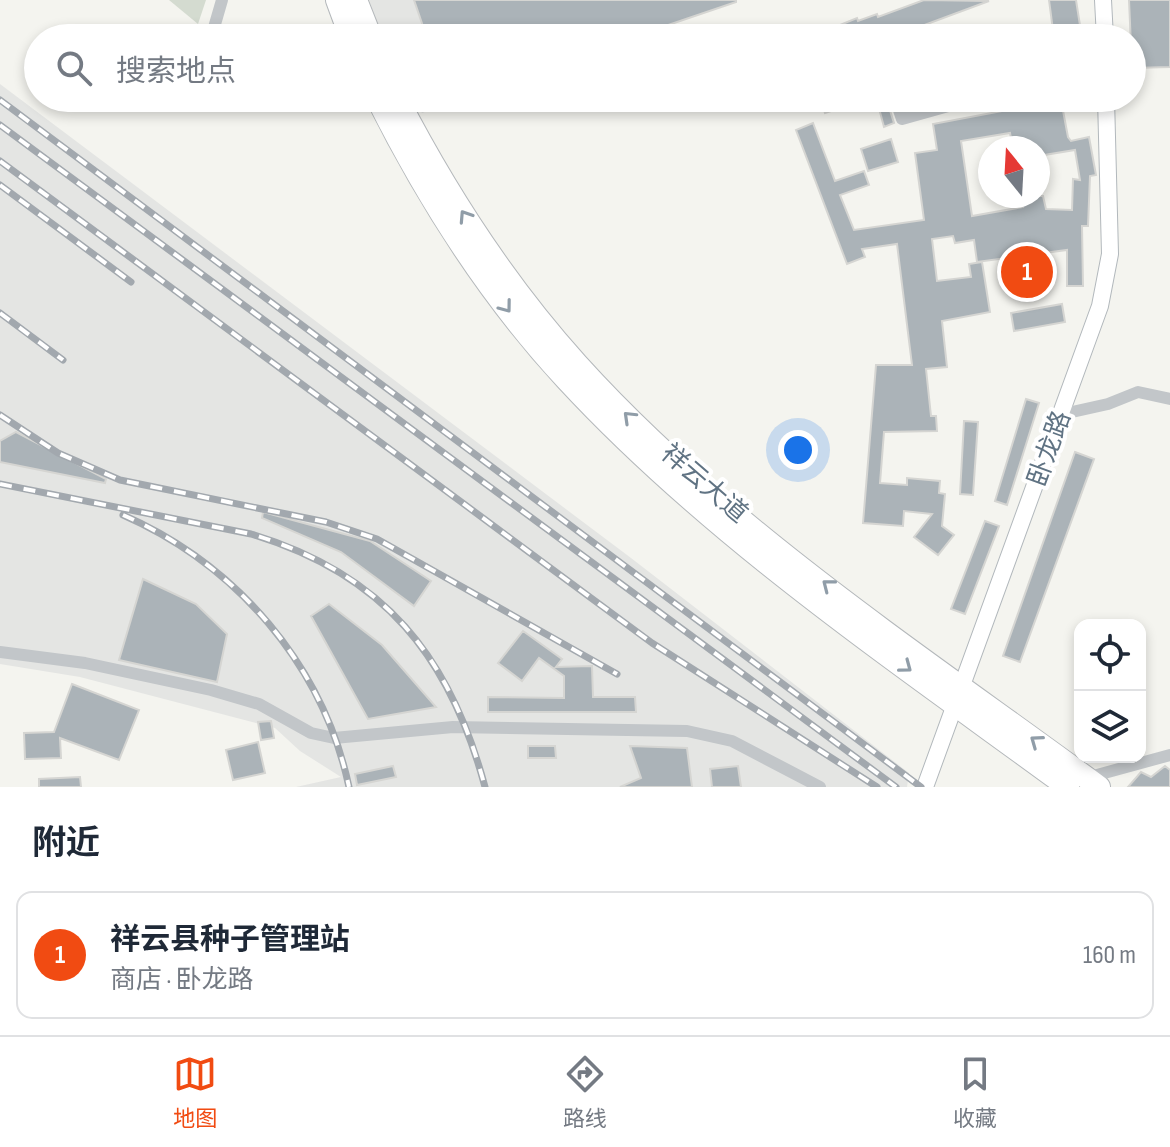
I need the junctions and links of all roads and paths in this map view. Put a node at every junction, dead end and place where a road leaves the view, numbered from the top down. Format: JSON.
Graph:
{"nodes":[{"id":1,"x":222,"y":0,"type":"edge"},
{"id":2,"x":337,"y":0,"type":"edge"},
{"id":3,"x":356,"y":0,"type":"edge"},
{"id":4,"x":1103,"y":0,"type":"edge"},
{"id":5,"x":215,"y":24,"type":"edge"},
{"id":6,"x":346,"y":24,"type":"edge"},
{"id":7,"x":365,"y":24,"type":"edge"},
{"id":8,"x":1104,"y":24,"type":"edge"},
{"id":9,"x":385,"y":112,"type":"edge"},
{"id":10,"x":405,"y":112,"type":"edge"},
{"id":11,"x":900,"y":112,"type":"edge"},
{"id":12,"x":927,"y":112,"type":"edge"},
{"id":13,"x":1106,"y":112,"type":"edge"},
{"id":14,"x":1170,"y":399,"type":"edge"},
{"id":15,"x":1063,"y":414,"type":"junction"},
{"id":16,"x":0,"y":652,"type":"edge"},
{"id":17,"x":959,"y":695,"type":"junction"},
{"id":18,"x":1170,"y":755,"type":"edge"},
{"id":19,"x":1084,"y":784,"type":"edge"},
{"id":20,"x":820,"y":787,"type":"edge"},
{"id":21,"x":925,"y":787,"type":"edge"}],
"edges":[{"from":1,"to":5,"type":"street"},
{"from":2,"to":6,"type":"highway"},
{"from":3,"to":7,"type":"highway"},
{"from":4,"to":8,"type":"street"},
{"from":9,"to":17,"type":"highway","name":"祥云大道","one_way":true},
{"from":17,"to":10,"type":"highway","name":"祥云大道","one_way":true},
{"from":11,"to":12,"type":"street"},
{"from":13,"to":15,"type":"street","name":"卧龙路"},
{"from":14,"to":15,"type":"street"},
{"from":15,"to":17,"type":"street","name":"卧龙路"},
{"from":16,"to":20,"type":"street"},
{"from":17,"to":19,"type":"highway","name":"祥云大道"},
{"from":17,"to":21,"type":"street","name":"卧龙路"},
{"from":18,"to":19,"type":"street"}]}
